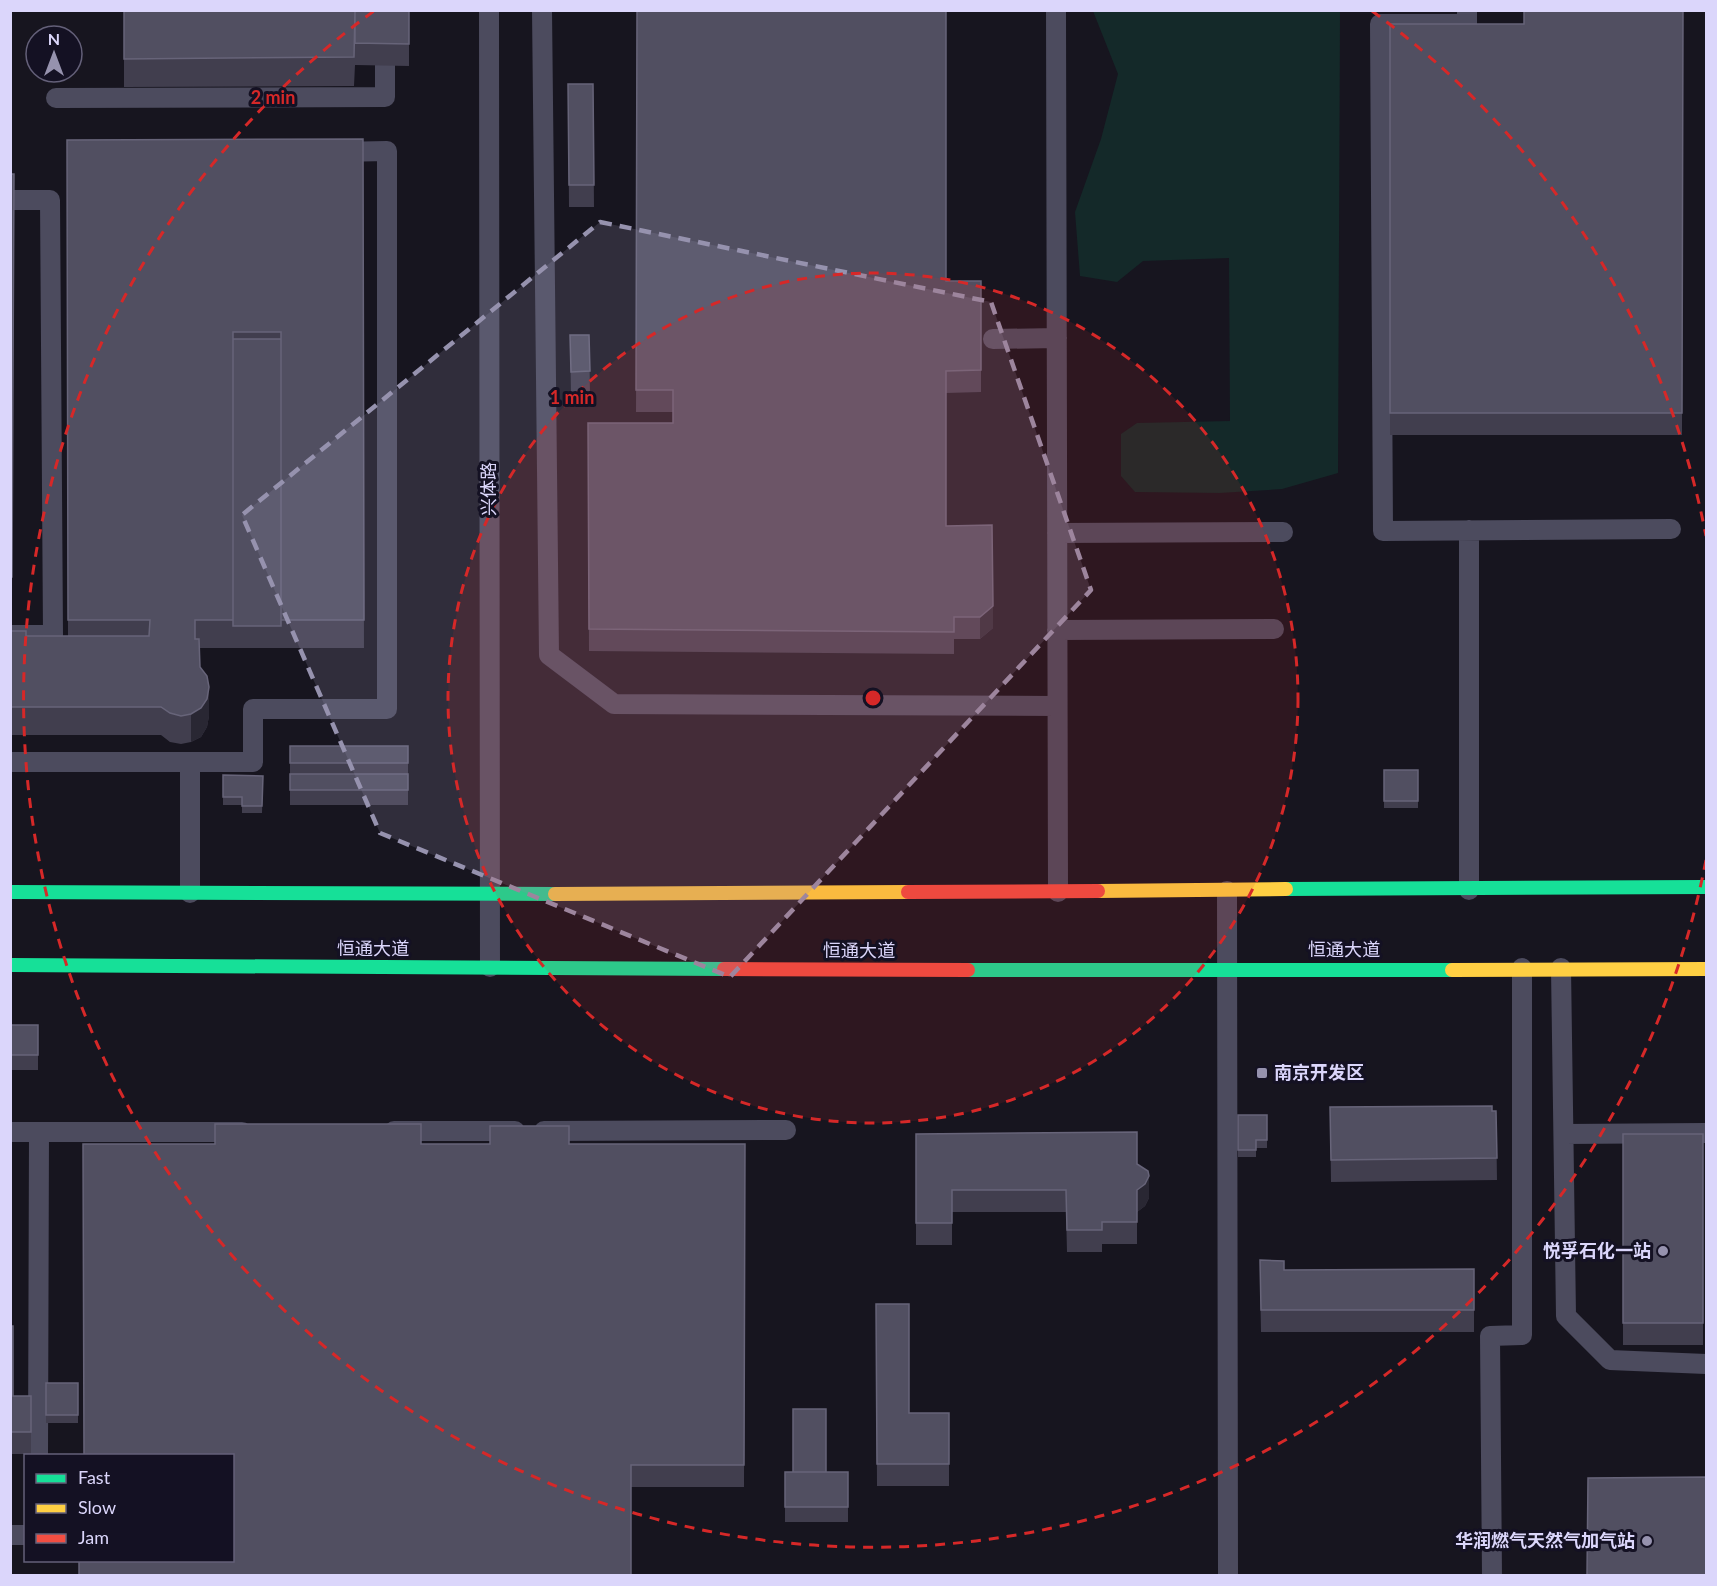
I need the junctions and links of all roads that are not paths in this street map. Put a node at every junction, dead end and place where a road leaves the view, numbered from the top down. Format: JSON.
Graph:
{"nodes":[{"id":1,"x":489,"y":10,"type":"edge"},
{"id":2,"x":542,"y":10,"type":"edge"},
{"id":3,"x":1056,"y":10,"type":"edge"},
{"id":4,"x":1467,"y":10,"type":"edge"},
{"id":5,"x":385,"y":65,"type":"edge"},
{"id":6,"x":56,"y":98,"type":"dead end"},
{"id":7,"x":315,"y":152,"type":"edge"},
{"id":8,"x":10,"y":200,"type":"edge"},
{"id":9,"x":1057,"y":338,"type":"junction"},
{"id":10,"x":993,"y":339,"type":"dead end"},
{"id":11,"x":1671,"y":529,"type":"dead end"},
{"id":12,"x":1469,"y":530,"type":"junction"},
{"id":13,"x":1283,"y":532,"type":"dead end"},
{"id":14,"x":1057,"y":533,"type":"junction"},
{"id":15,"x":1274,"y":629,"type":"dead end"},
{"id":16,"x":1057,"y":630,"type":"junction"},
{"id":17,"x":10,"y":635,"type":"edge"},
{"id":18,"x":1057,"y":706,"type":"junction"},
{"id":19,"x":10,"y":762,"type":"edge"},
{"id":20,"x":190,"y":762,"type":"junction"},
{"id":21,"x":1707,"y":887,"type":"edge"},
{"id":22,"x":1469,"y":890,"type":"junction"},
{"id":23,"x":1227,"y":891,"type":"junction"},
{"id":24,"x":10,"y":892,"type":"edge"},
{"id":25,"x":1058,"y":892,"type":"junction"},
{"id":26,"x":190,"y":893,"type":"junction"},
{"id":27,"x":490,"y":894,"type":"junction"},
{"id":28,"x":10,"y":965,"type":"edge"},
{"id":29,"x":490,"y":967,"type":"junction"},
{"id":30,"x":1228,"y":968,"type":"junction"},
{"id":31,"x":1522,"y":968,"type":"junction"},
{"id":32,"x":1561,"y":968,"type":"junction"},
{"id":33,"x":1707,"y":969,"type":"edge"},
{"id":34,"x":786,"y":1130,"type":"dead end"},
{"id":35,"x":371,"y":1131,"type":"edge"},
{"id":36,"x":10,"y":1132,"type":"edge"},
{"id":37,"x":39,"y":1132,"type":"junction"},
{"id":38,"x":265,"y":1132,"type":"edge"},
{"id":39,"x":1707,"y":1133,"type":"edge"},
{"id":40,"x":1564,"y":1134,"type":"junction"},
{"id":41,"x":1707,"y":1364,"type":"edge"},
{"id":42,"x":38,"y":1454,"type":"edge"},
{"id":43,"x":1228,"y":1575,"type":"edge"},
{"id":44,"x":1492,"y":1575,"type":"edge"}],
"edges":[{"from":1,"to":27,"type":"lane","name":"兴体路"},
{"from":2,"to":18,"type":"lane"},
{"from":3,"to":9,"type":"lane"},
{"from":4,"to":12,"type":"lane"},
{"from":5,"to":6,"type":"lane"},
{"from":7,"to":20,"type":"lane"},
{"from":8,"to":17,"type":"lane"},
{"from":9,"to":10,"type":"lane"},
{"from":9,"to":14,"type":"lane"},
{"from":11,"to":12,"type":"lane"},
{"from":12,"to":22,"type":"lane"},
{"from":13,"to":14,"type":"lane"},
{"from":14,"to":16,"type":"lane"},
{"from":15,"to":16,"type":"lane"},
{"from":16,"to":18,"type":"lane"},
{"from":18,"to":25,"type":"lane"},
{"from":19,"to":20,"type":"lane"},
{"from":20,"to":26,"type":"lane"},
{"from":21,"to":22,"type":"main road"},
{"from":22,"to":23,"type":"main road"},
{"from":23,"to":25,"type":"main road"},
{"from":23,"to":30,"type":"lane"},
{"from":24,"to":26,"type":"main road"},
{"from":25,"to":27,"type":"main road"},
{"from":26,"to":27,"type":"main road"},
{"from":27,"to":29,"type":"lane","name":"兴体路"},
{"from":28,"to":29,"type":"main road","name":"恒通大道"},
{"from":29,"to":30,"type":"main road","name":"恒通大道"},
{"from":30,"to":31,"type":"main road","name":"恒通大道"},
{"from":30,"to":43,"type":"lane"},
{"from":31,"to":32,"type":"main road","name":"恒通大道"},
{"from":31,"to":44,"type":"lane"},
{"from":32,"to":33,"type":"main road","name":"恒通大道"},
{"from":32,"to":40,"type":"lane"},
{"from":34,"to":35,"type":"lane"},
{"from":36,"to":37,"type":"lane"},
{"from":37,"to":38,"type":"lane"},
{"from":37,"to":42,"type":"lane"},
{"from":39,"to":40,"type":"lane"},
{"from":40,"to":41,"type":"lane"}]}
